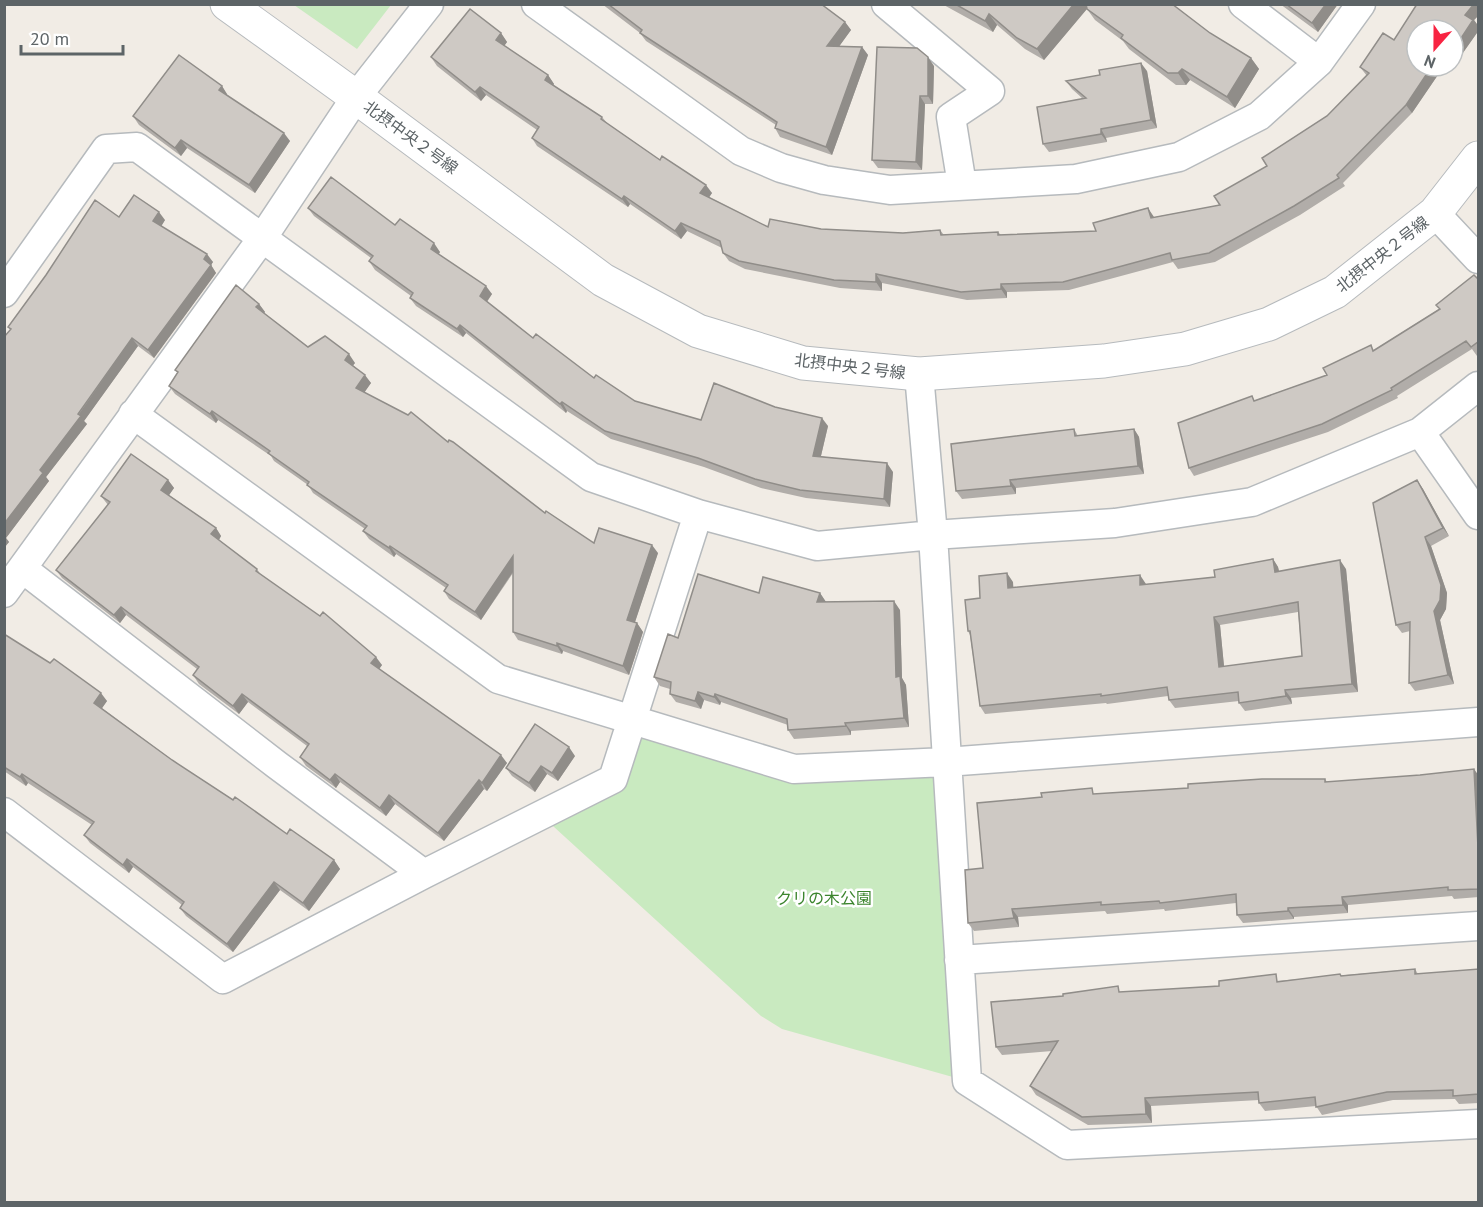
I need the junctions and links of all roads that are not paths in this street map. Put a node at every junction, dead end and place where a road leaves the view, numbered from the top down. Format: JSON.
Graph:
{"nodes":[{"id":1,"x":227,"y":4,"type":"edge"},
{"id":2,"x":429,"y":4,"type":"edge"},
{"id":3,"x":536,"y":4,"type":"edge"},
{"id":4,"x":886,"y":4,"type":"edge"},
{"id":5,"x":1243,"y":4,"type":"edge"},
{"id":6,"x":1361,"y":4,"type":"edge"},
{"id":7,"x":1319,"y":62,"type":"junction"},
{"id":8,"x":356,"y":96,"type":"junction"},
{"id":9,"x":1479,"y":158,"type":"edge"},
{"id":10,"x":962,"y":185,"type":"junction"},
{"id":11,"x":1435,"y":213,"type":"junction"},
{"id":12,"x":263,"y":237,"type":"junction"},
{"id":13,"x":1479,"y":259,"type":"edge"},
{"id":14,"x":4,"y":293,"type":"edge"},
{"id":15,"x":919,"y":374,"type":"junction"},
{"id":16,"x":1479,"y":386,"type":"edge"},
{"id":17,"x":133,"y":414,"type":"junction"},
{"id":18,"x":1420,"y":432,"type":"junction"},
{"id":19,"x":698,"y":514,"type":"junction"},
{"id":20,"x":1479,"y":514,"type":"edge"},
{"id":21,"x":933,"y":536,"type":"junction"},
{"id":22,"x":23,"y":570,"type":"junction"},
{"id":23,"x":4,"y":593,"type":"edge"},
{"id":24,"x":632,"y":720,"type":"junction"},
{"id":25,"x":1479,"y":722,"type":"edge"},
{"id":26,"x":946,"y":762,"type":"junction"},
{"id":27,"x":4,"y":812,"type":"edge"},
{"id":28,"x":424,"y":874,"type":"junction"},
{"id":29,"x":1479,"y":926,"type":"edge"},
{"id":30,"x":959,"y":960,"type":"junction"},
{"id":31,"x":1479,"y":1124,"type":"edge"}],
"edges":[{"from":1,"to":8,"type":"street","name":"北摂中央２号線"},
{"from":2,"to":8,"type":"street"},
{"from":3,"to":10,"type":"street"},
{"from":4,"to":10,"type":"street"},
{"from":5,"to":7,"type":"street"},
{"from":6,"to":7,"type":"street"},
{"from":7,"to":10,"type":"street"},
{"from":8,"to":12,"type":"street"},
{"from":8,"to":15,"type":"street","name":"北摂中央２号線"},
{"from":9,"to":11,"type":"street","name":"北摂中央２号線"},
{"from":11,"to":13,"type":"street"},
{"from":11,"to":15,"type":"street","name":"北摂中央２号線"},
{"from":12,"to":14,"type":"street"},
{"from":12,"to":17,"type":"street"},
{"from":12,"to":19,"type":"street"},
{"from":15,"to":21,"type":"street"},
{"from":16,"to":18,"type":"street"},
{"from":17,"to":22,"type":"street"},
{"from":17,"to":24,"type":"street"},
{"from":18,"to":20,"type":"street"},
{"from":18,"to":21,"type":"street"},
{"from":19,"to":21,"type":"street"},
{"from":19,"to":24,"type":"street"},
{"from":21,"to":26,"type":"street"},
{"from":22,"to":23,"type":"street"},
{"from":22,"to":28,"type":"street"},
{"from":24,"to":26,"type":"street"},
{"from":24,"to":28,"type":"street"},
{"from":25,"to":26,"type":"street"},
{"from":26,"to":30,"type":"street"},
{"from":27,"to":28,"type":"street"},
{"from":29,"to":30,"type":"street"},
{"from":30,"to":31,"type":"street"}]}
